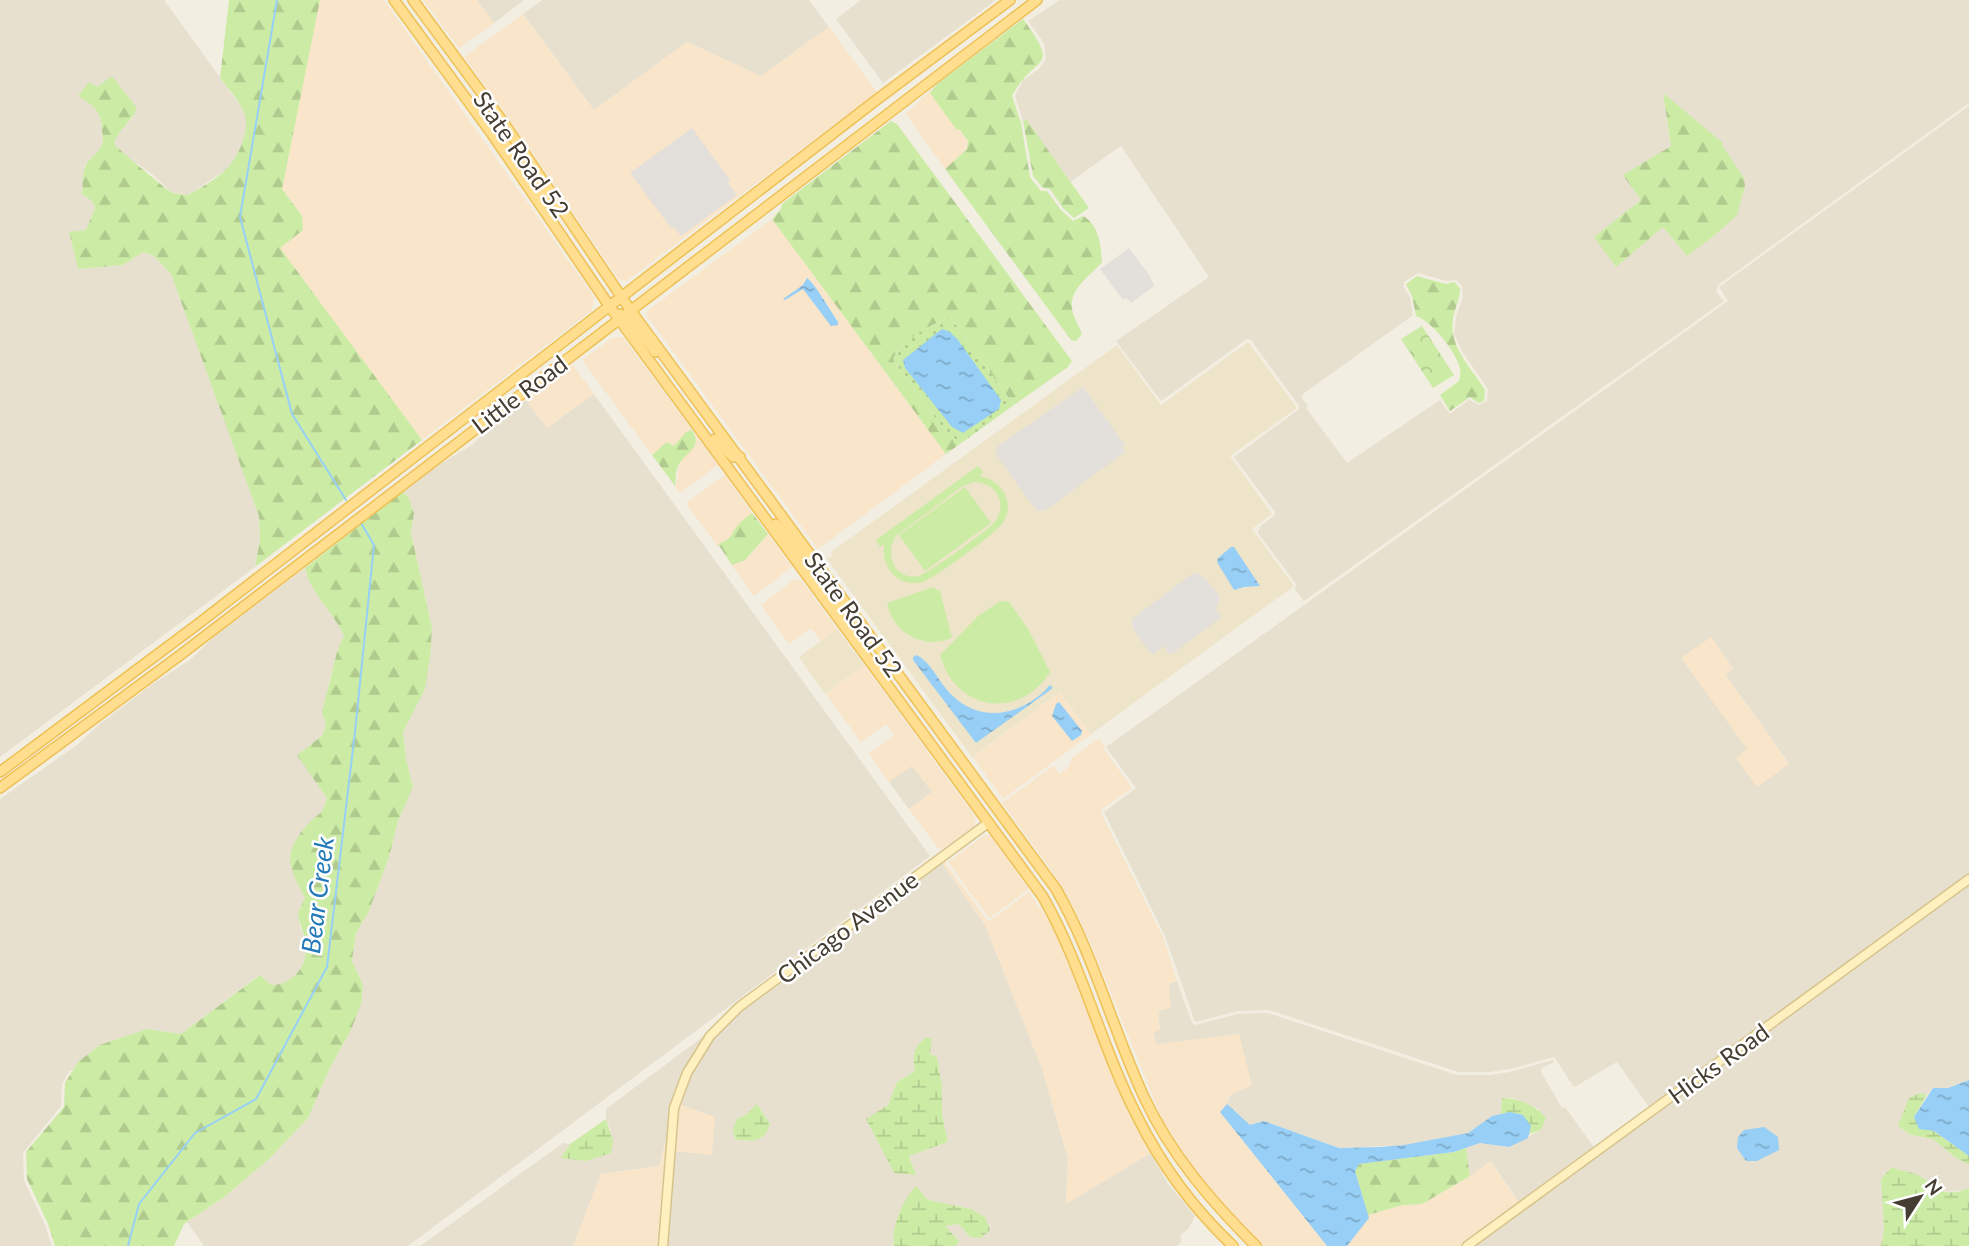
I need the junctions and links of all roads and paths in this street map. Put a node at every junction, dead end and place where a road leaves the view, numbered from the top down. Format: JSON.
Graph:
{"nodes":[{"id":1,"x":394,"y":0,"type":"edge"},
{"id":2,"x":413,"y":0,"type":"edge"},
{"id":3,"x":1010,"y":0,"type":"edge"},
{"id":4,"x":1037,"y":0,"type":"edge"},
{"id":5,"x":494,"y":137,"type":"junction"},
{"id":6,"x":536,"y":171,"type":"junction"},
{"id":7,"x":524,"y":181,"type":"junction"},
{"id":8,"x":566,"y":218,"type":"junction"},
{"id":9,"x":622,"y":298,"type":"junction"},
{"id":10,"x":610,"y":307,"type":"junction"},
{"id":11,"x":625,"y":316,"type":"junction"},
{"id":12,"x":693,"y":419,"type":"junction"},
{"id":13,"x":740,"y":457,"type":"junction"},
{"id":14,"x":737,"y":478,"type":"junction"},
{"id":15,"x":755,"y":503,"type":"junction"},
{"id":16,"x":813,"y":558,"type":"junction"},
{"id":17,"x":802,"y":568,"type":"junction"},
{"id":18,"x":858,"y":619,"type":"junction"},
{"id":19,"x":0,"y":772,"type":"edge"},
{"id":20,"x":0,"y":788,"type":"edge"},
{"id":21,"x":988,"y":822,"type":"junction"},
{"id":22,"x":1969,"y":879,"type":"edge"},
{"id":23,"x":1221,"y":1211,"type":"junction"},
{"id":24,"x":1208,"y":1220,"type":"junction"},
{"id":25,"x":663,"y":1246,"type":"edge"},
{"id":26,"x":1233,"y":1246,"type":"edge"},
{"id":27,"x":1256,"y":1246,"type":"edge"},
{"id":28,"x":1466,"y":1246,"type":"edge"}],
"edges":[{"from":1,"to":5,"type":"main road","name":"State Road 52"},
{"from":2,"to":6,"type":"main road","name":"State Road 52"},
{"from":3,"to":9,"type":"main road","name":"Little Road"},
{"from":4,"to":11,"type":"main road","name":"Little Road"},
{"from":5,"to":6,"type":"main road"},
{"from":5,"to":7,"type":"main road","name":"State Road 52"},
{"from":6,"to":8,"type":"main road","name":"State Road 52"},
{"from":7,"to":8,"type":"main road"},
{"from":7,"to":10,"type":"main road","name":"State Road 52"},
{"from":8,"to":9,"type":"main road","name":"State Road 52"},
{"from":9,"to":10,"type":"main road","name":"Little Road"},
{"from":9,"to":11,"type":"main road","name":"State Road 52"},
{"from":10,"to":11,"type":"main road","name":"State Road 52"},
{"from":10,"to":19,"type":"main road","name":"Little Road"},
{"from":11,"to":12,"type":"main road","name":"State Road 52"},
{"from":11,"to":13,"type":"main road","name":"State Road 52"},
{"from":11,"to":20,"type":"main road","name":"Little Road"},
{"from":12,"to":13,"type":"main road"},
{"from":12,"to":14,"type":"main road","name":"State Road 52"},
{"from":13,"to":14,"type":"main road"},
{"from":13,"to":16,"type":"main road","name":"State Road 52"},
{"from":14,"to":15,"type":"main road","name":"State Road 52"},
{"from":15,"to":16,"type":"main road"},
{"from":15,"to":17,"type":"main road","name":"State Road 52"},
{"from":16,"to":18,"type":"main road","name":"State Road 52"},
{"from":17,"to":18,"type":"main road"},
{"from":17,"to":21,"type":"main road","name":"State Road 52"},
{"from":18,"to":23,"type":"main road","name":"State Road 52"},
{"from":21,"to":24,"type":"main road","name":"State Road 52"},
{"from":21,"to":25,"type":"street","name":"Chicago Avenue"},
{"from":22,"to":28,"type":"street","name":"Hicks Road"},
{"from":23,"to":24,"type":"main road"},
{"from":23,"to":27,"type":"main road","name":"State Road 52"},
{"from":24,"to":26,"type":"main road","name":"State Road 52"}]}
